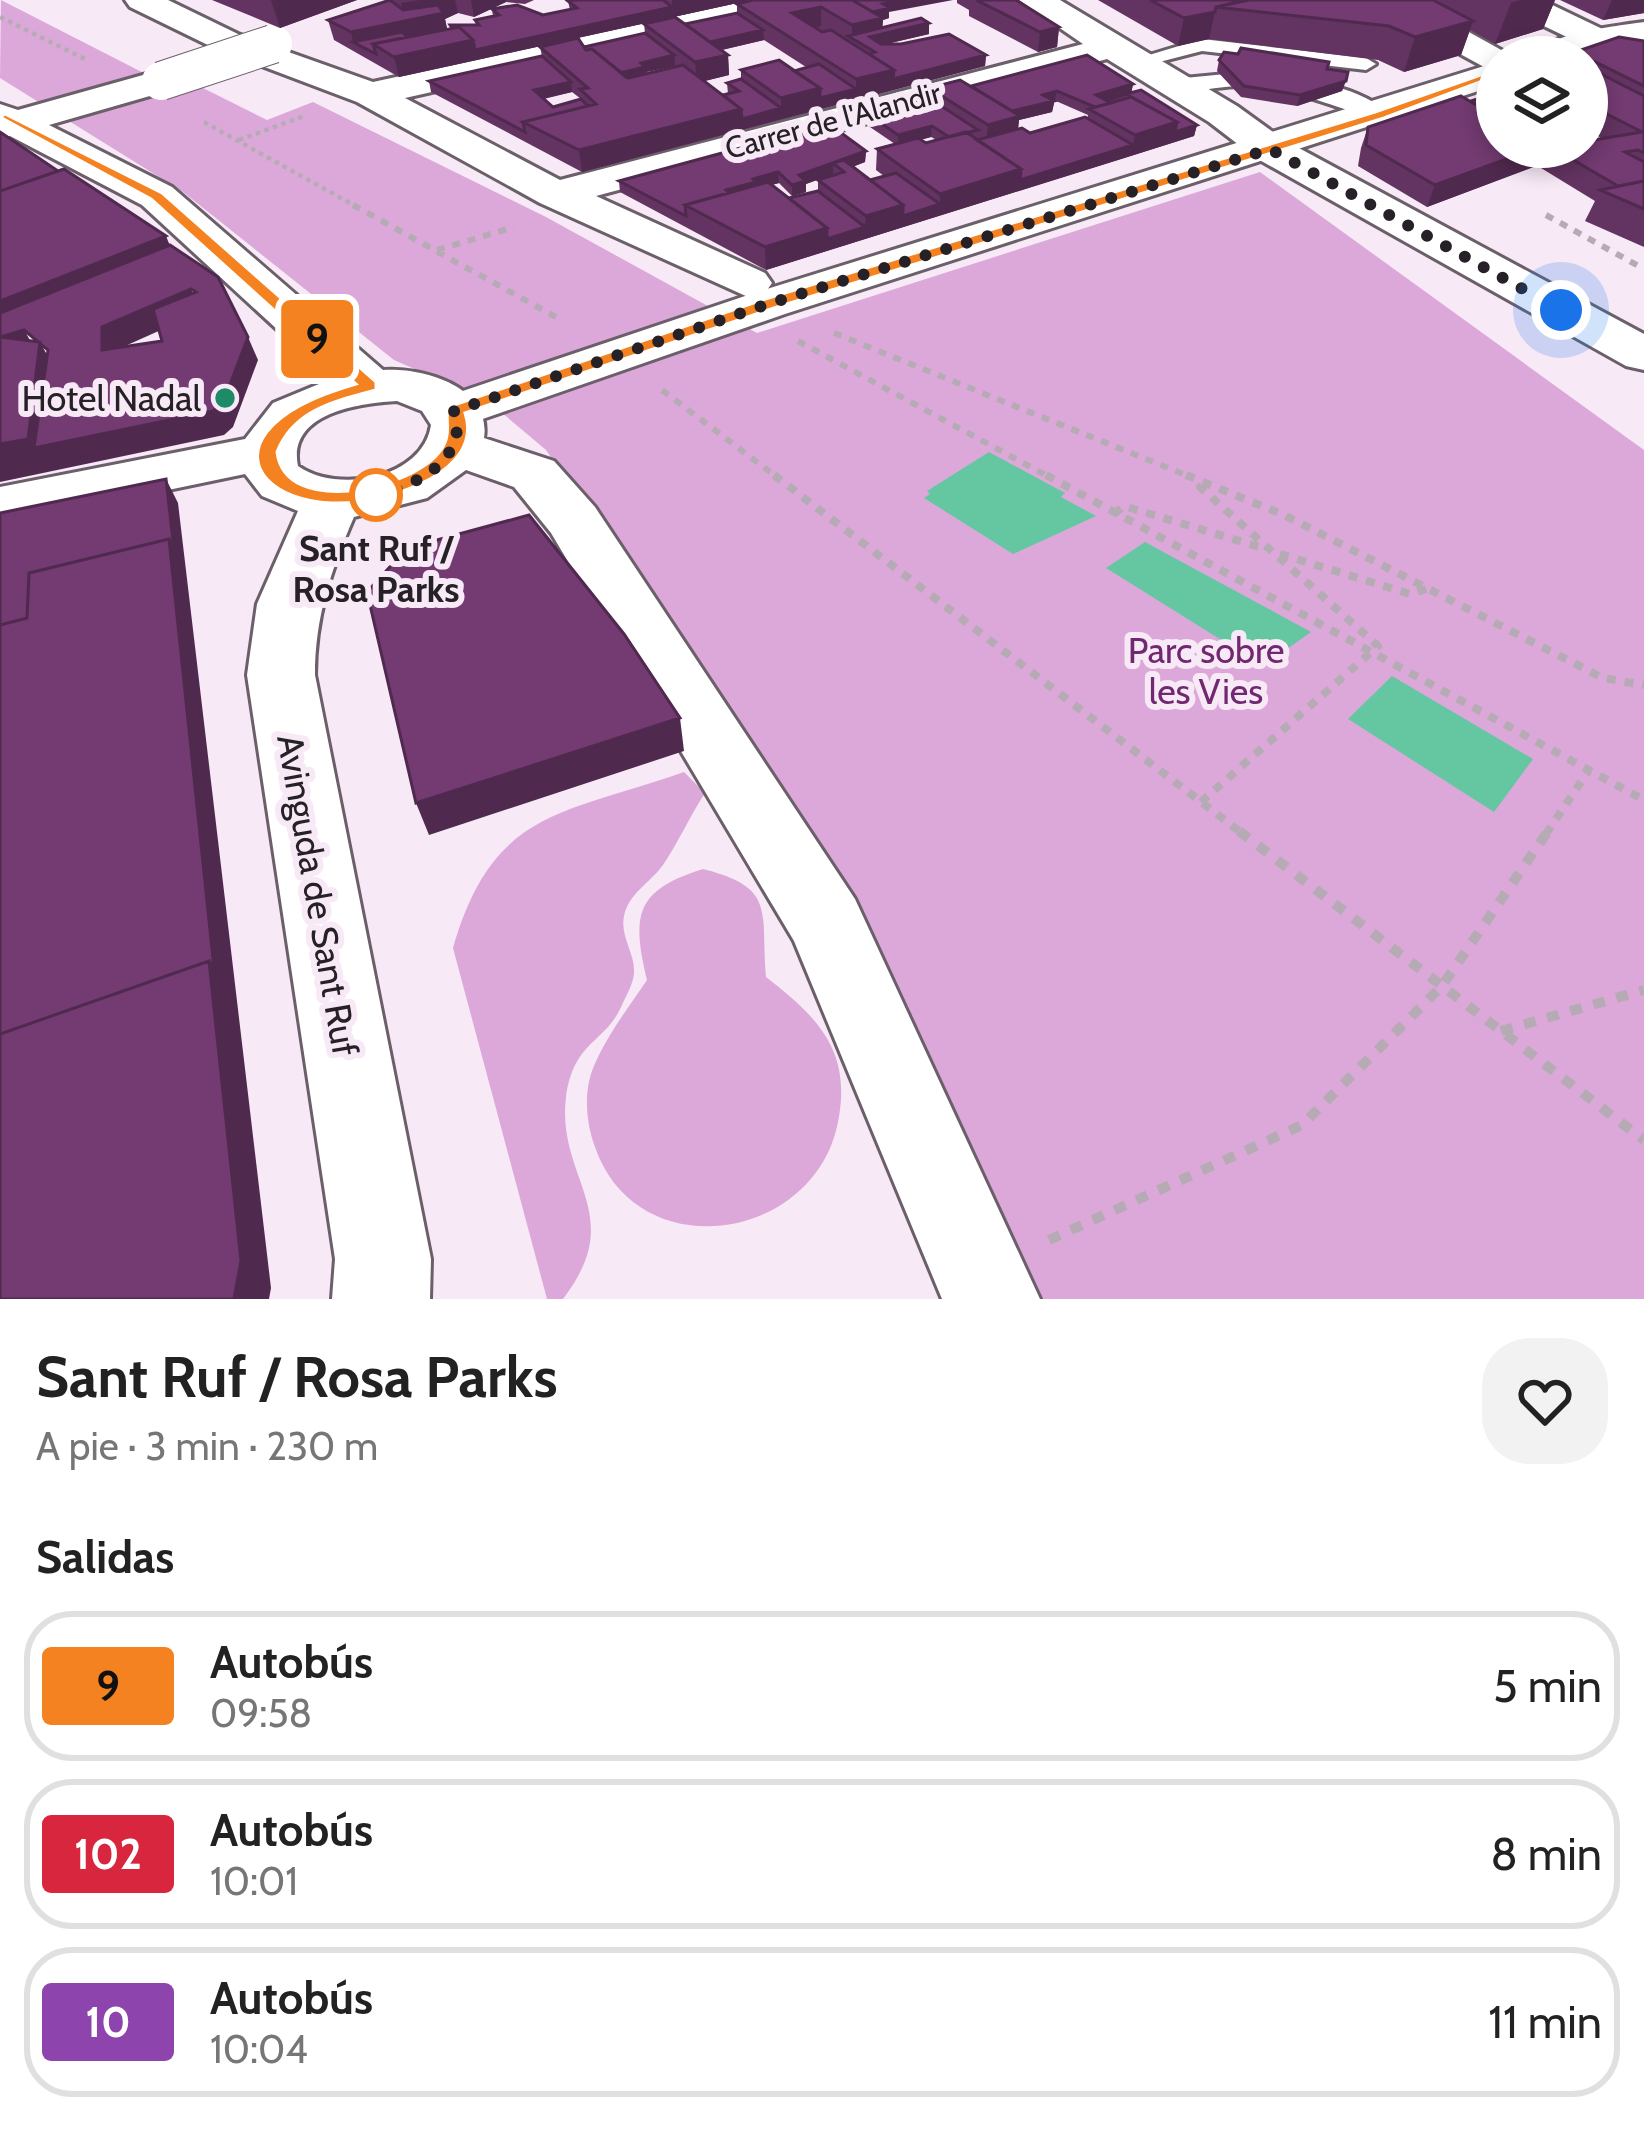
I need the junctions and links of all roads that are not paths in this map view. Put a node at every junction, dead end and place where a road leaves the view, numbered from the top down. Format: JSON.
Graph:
{"nodes":[{"id":1,"x":142,"y":0,"type":"edge"},
{"id":2,"x":797,"y":0,"type":"edge"},
{"id":3,"x":1036,"y":0,"type":"edge"},
{"id":4,"x":1385,"y":0,"type":"edge"},
{"id":5,"x":1516,"y":0,"type":"edge"},
{"id":6,"x":311,"y":32,"type":"dead end"},
{"id":7,"x":1644,"y":32,"type":"edge"},
{"id":8,"x":1590,"y":36,"type":"edge"},
{"id":9,"x":1608,"y":38,"type":"edge"},
{"id":10,"x":1608,"y":45,"type":"edge"},
{"id":11,"x":1476,"y":48,"type":"edge"},
{"id":12,"x":1124,"y":55,"type":"junction"},
{"id":13,"x":1644,"y":63,"type":"edge"},
{"id":14,"x":1366,"y":64,"type":"edge"},
{"id":15,"x":1476,"y":81,"type":"edge"},
{"id":16,"x":1174,"y":85,"type":"junction"},
{"id":17,"x":370,"y":94,"type":"junction"},
{"id":18,"x":1379,"y":115,"type":"junction"},
{"id":19,"x":6,"y":122,"type":"edge"},
{"id":20,"x":1270,"y":149,"type":"junction"},
{"id":21,"x":541,"y":209,"type":"junction"},
{"id":22,"x":748,"y":283,"type":"dead end"},
{"id":23,"x":1644,"y":355,"type":"edge"},
{"id":24,"x":370,"y":386,"type":"junction"},
{"id":25,"x":454,"y":429,"type":"junction"},
{"id":26,"x":267,"y":452,"type":"junction"},
{"id":27,"x":333,"y":499,"type":"junction"},
{"id":28,"x":0,"y":506,"type":"edge"},
{"id":29,"x":381,"y":1299,"type":"edge"},
{"id":30,"x":991,"y":1299,"type":"edge"}],
"edges":[{"from":1,"to":17,"type":"street"},
{"from":2,"to":17,"type":"street"},
{"from":3,"to":12,"type":"street"},
{"from":4,"to":11,"type":"street"},
{"from":5,"to":8,"type":"street"},
{"from":6,"to":19,"type":"street","bridge":true},
{"from":7,"to":9,"type":"street"},
{"from":10,"to":13,"type":"street"},
{"from":12,"to":14,"type":"lane"},
{"from":12,"to":16,"type":"street"},
{"from":12,"to":21,"type":"street","name":"Carrer de l'Alandir"},
{"from":15,"to":18,"type":"street"},
{"from":16,"to":18,"type":"lane"},
{"from":16,"to":20,"type":"street"},
{"from":17,"to":21,"type":"street"},
{"from":18,"to":20,"type":"street"},
{"from":19,"to":24,"type":"street"},
{"from":20,"to":23,"type":"street"},
{"from":20,"to":25,"type":"street"},
{"from":21,"to":22,"type":"street"},
{"from":24,"to":25,"type":"street"},
{"from":24,"to":26,"type":"street"},
{"from":25,"to":27,"type":"street"},
{"from":25,"to":30,"type":"street"},
{"from":26,"to":27,"type":"street"},
{"from":26,"to":28,"type":"street"},
{"from":27,"to":29,"type":"street","name":"Avinguda de Sant Ruf"}]}
